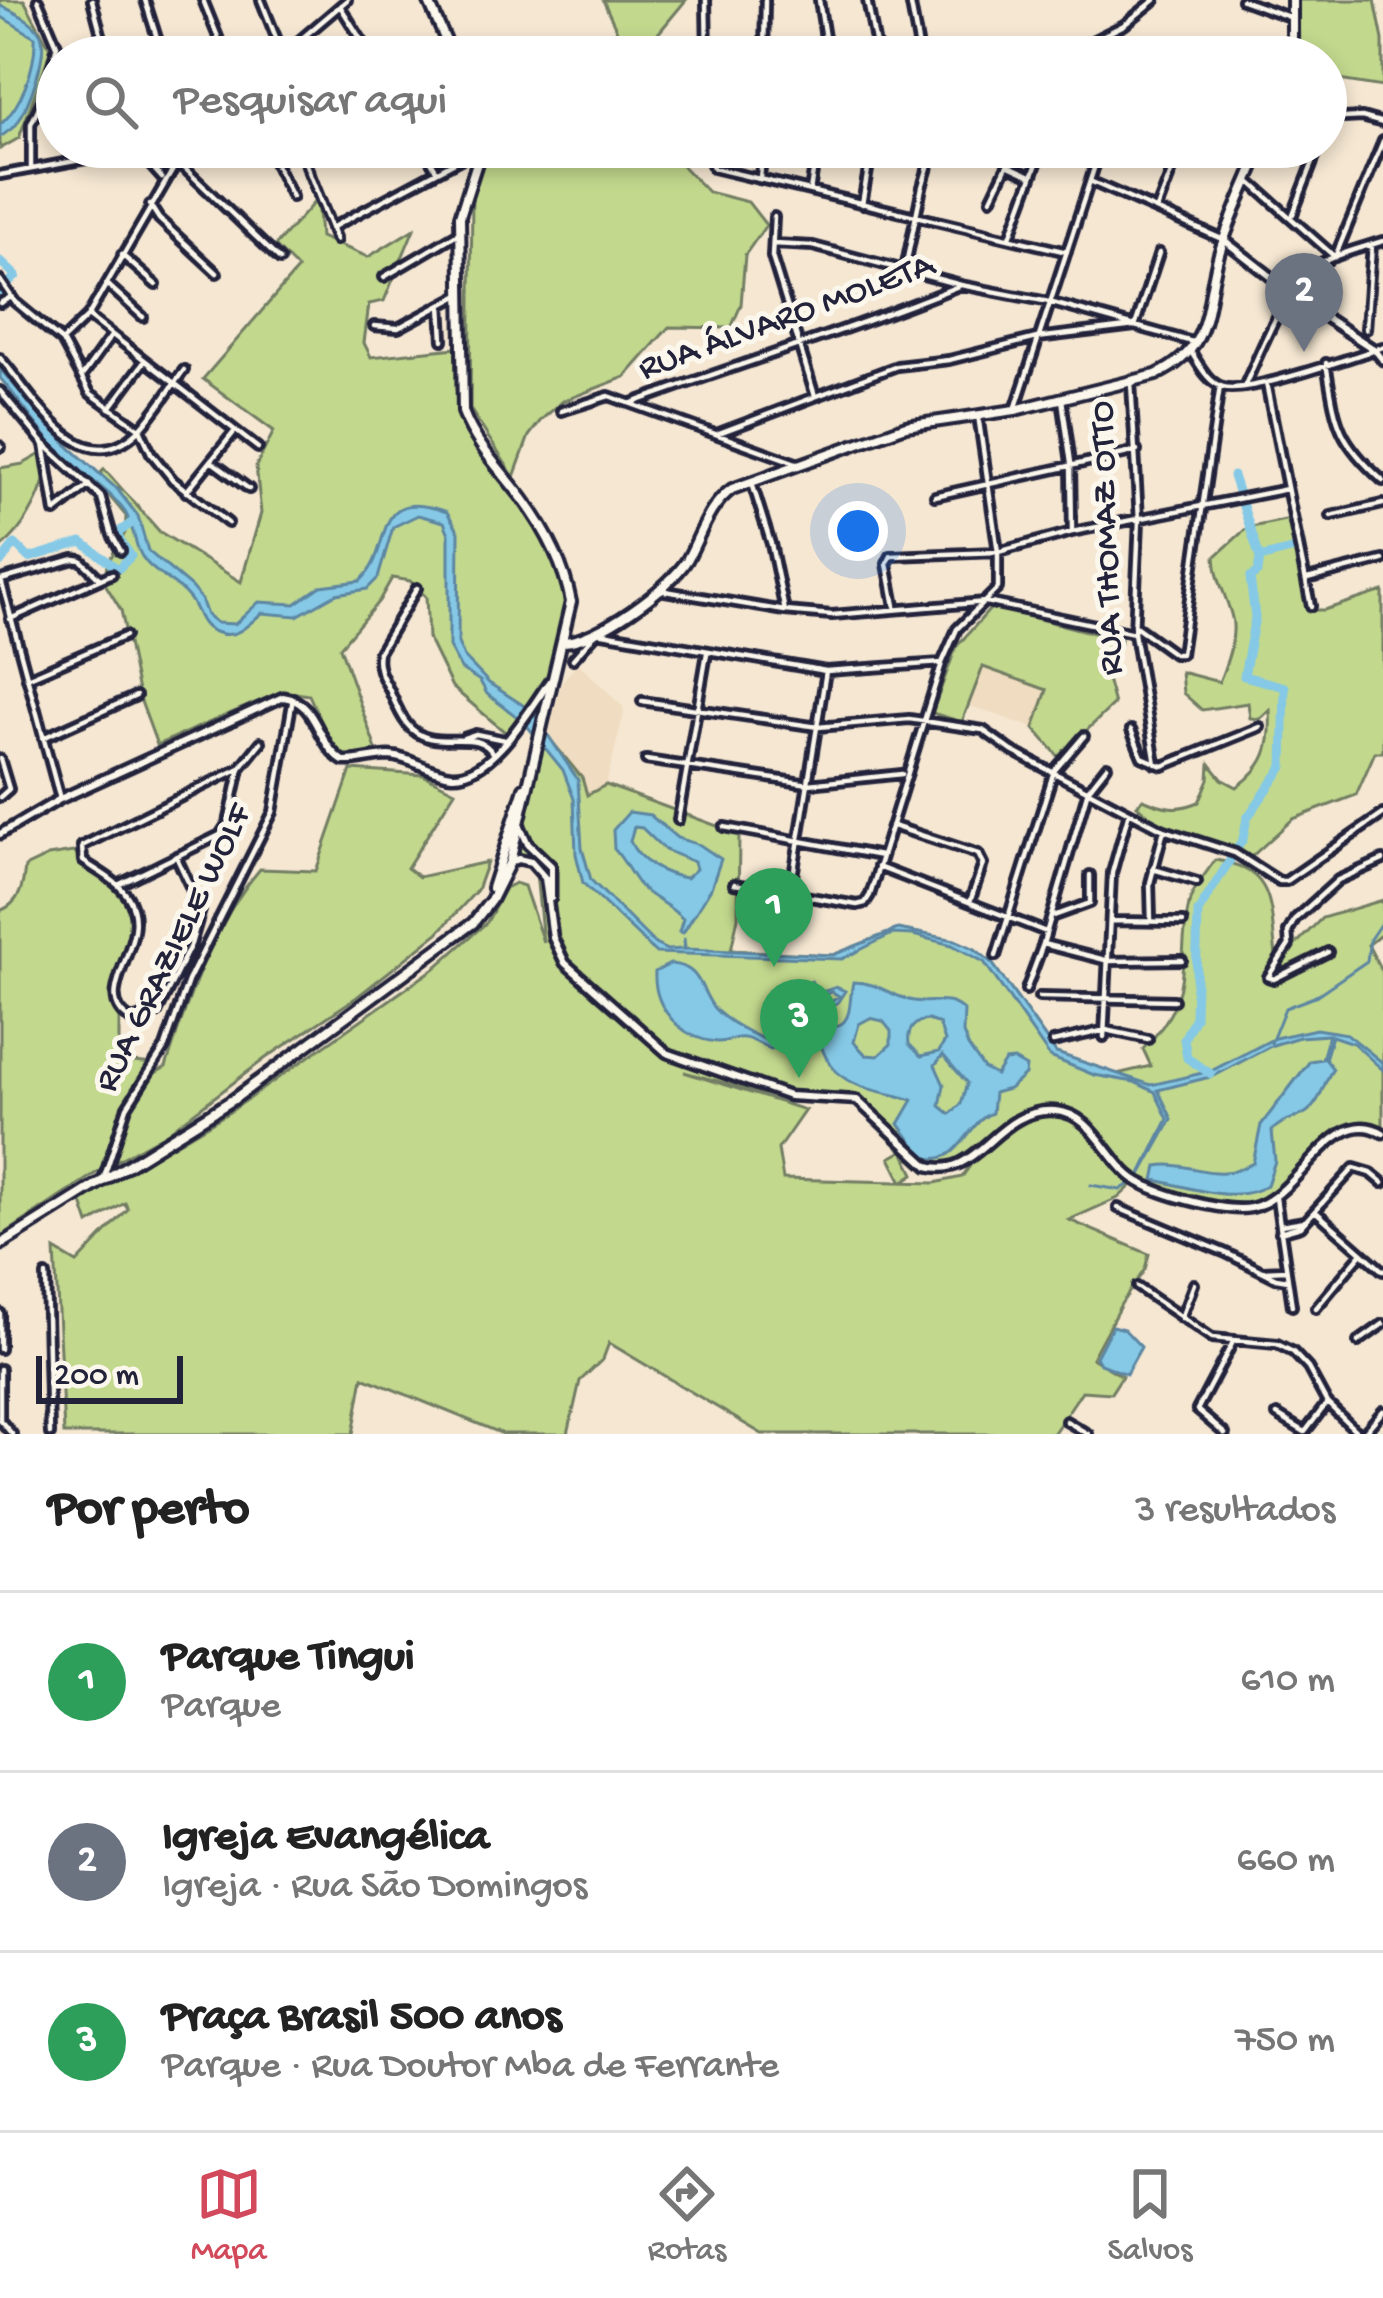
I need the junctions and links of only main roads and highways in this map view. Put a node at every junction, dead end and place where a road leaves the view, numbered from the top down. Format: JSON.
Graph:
{"nodes":[{"id":1,"x":428,"y":0,"type":"edge"},
{"id":2,"x":1292,"y":0,"type":"edge"},
{"id":3,"x":444,"y":36,"type":"edge"},
{"id":4,"x":1290,"y":36,"type":"edge"},
{"id":5,"x":475,"y":168,"type":"edge"},
{"id":6,"x":1254,"y":168,"type":"edge"},
{"id":7,"x":568,"y":639,"type":"junction"},
{"id":8,"x":548,"y":708,"type":"junction"},
{"id":9,"x":0,"y":1245,"type":"edge"}],
"edges":[{"from":1,"to":3,"type":"main road"},
{"from":2,"to":4,"type":"main road"},
{"from":5,"to":7,"type":"main road"},
{"from":6,"to":7,"type":"main road"},
{"from":7,"to":8,"type":"main road"},
{"from":7,"to":8,"type":"main road"},
{"from":8,"to":9,"type":"main road"}]}
